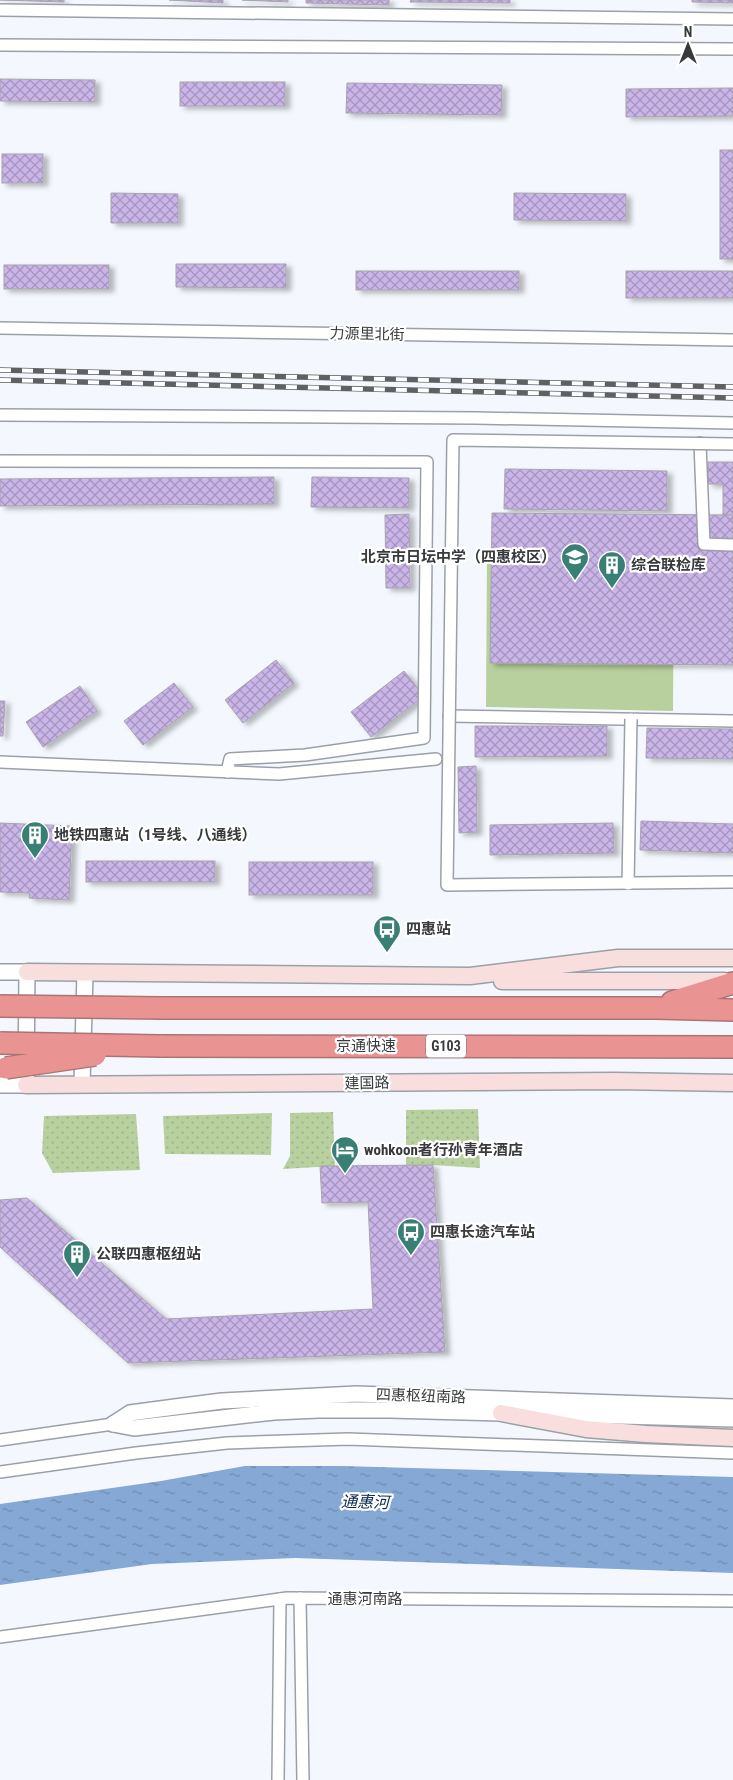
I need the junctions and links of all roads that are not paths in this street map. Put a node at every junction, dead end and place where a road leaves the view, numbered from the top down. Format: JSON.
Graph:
{"nodes":[{"id":1,"x":0,"y":10,"type":"edge"},
{"id":2,"x":733,"y":19,"type":"edge"},
{"id":3,"x":0,"y":45,"type":"edge"},
{"id":4,"x":733,"y":49,"type":"edge"},
{"id":5,"x":0,"y":328,"type":"edge"},
{"id":6,"x":733,"y":340,"type":"edge"},
{"id":7,"x":0,"y":415,"type":"edge"},
{"id":8,"x":733,"y":422,"type":"edge"},
{"id":9,"x":700,"y":443,"type":"junction"},
{"id":10,"x":733,"y":444,"type":"edge"},
{"id":11,"x":0,"y":461,"type":"edge"},
{"id":12,"x":733,"y":545,"type":"edge"},
{"id":13,"x":449,"y":716,"type":"junction"},
{"id":14,"x":631,"y":719,"type":"junction"},
{"id":15,"x":733,"y":721,"type":"edge"},
{"id":16,"x":436,"y":760,"type":"dead end"},
{"id":17,"x":0,"y":762,"type":"edge"},
{"id":18,"x":227,"y":772,"type":"junction"},
{"id":19,"x":733,"y":882,"type":"edge"},
{"id":20,"x":628,"y":884,"type":"junction"},
{"id":21,"x":733,"y":958,"type":"edge"},
{"id":22,"x":0,"y":972,"type":"edge"},
{"id":23,"x":27,"y":972,"type":"junction"},
{"id":24,"x":85,"y":973,"type":"junction"},
{"id":25,"x":470,"y":976,"type":"junction"},
{"id":26,"x":733,"y":982,"type":"edge"},
{"id":27,"x":0,"y":1006,"type":"edge"},
{"id":28,"x":655,"y":1008,"type":"junction"},
{"id":29,"x":733,"y":1010,"type":"edge"},
{"id":30,"x":0,"y":1043,"type":"edge"},
{"id":31,"x":160,"y":1046,"type":"junction"},
{"id":32,"x":733,"y":1047,"type":"edge"},
{"id":33,"x":0,"y":1068,"type":"edge"},
{"id":34,"x":733,"y":1083,"type":"edge"},
{"id":35,"x":82,"y":1084,"type":"junction"},
{"id":36,"x":0,"y":1085,"type":"edge"},
{"id":37,"x":26,"y":1085,"type":"junction"},
{"id":38,"x":733,"y":1407,"type":"edge"},
{"id":39,"x":502,"y":1413,"type":"junction"},
{"id":40,"x":733,"y":1419,"type":"edge"},
{"id":41,"x":113,"y":1424,"type":"junction"},
{"id":42,"x":733,"y":1438,"type":"edge"},
{"id":43,"x":0,"y":1440,"type":"edge"},
{"id":44,"x":733,"y":1453,"type":"edge"},
{"id":45,"x":0,"y":1472,"type":"edge"},
{"id":46,"x":300,"y":1598,"type":"junction"},
{"id":47,"x":280,"y":1599,"type":"junction"},
{"id":48,"x":733,"y":1601,"type":"edge"},
{"id":49,"x":0,"y":1637,"type":"edge"},
{"id":50,"x":278,"y":1780,"type":"edge"},
{"id":51,"x":303,"y":1780,"type":"edge"}],
"edges":[{"from":1,"to":2,"type":"street"},
{"from":3,"to":4,"type":"street"},
{"from":5,"to":6,"type":"street","name":"力源里北街"},
{"from":7,"to":8,"type":"street"},
{"from":9,"to":10,"type":"street","bridge":true},
{"from":9,"to":12,"type":"street"},
{"from":9,"to":13,"type":"street","bridge":true},
{"from":11,"to":18,"type":"street"},
{"from":13,"to":14,"type":"street"},
{"from":13,"to":20,"type":"street","bridge":true},
{"from":14,"to":15,"type":"street"},
{"from":14,"to":20,"type":"street","bridge":true},
{"from":16,"to":18,"type":"street"},
{"from":17,"to":18,"type":"street"},
{"from":19,"to":20,"type":"street","bridge":true},
{"from":21,"to":25,"type":"main road"},
{"from":22,"to":23,"type":"street"},
{"from":23,"to":24,"type":"main road"},
{"from":23,"to":37,"type":"street"},
{"from":24,"to":25,"type":"main road"},
{"from":24,"to":35,"type":"street"},
{"from":25,"to":26,"type":"main road"},
{"from":26,"to":28,"type":"highway"},
{"from":27,"to":28,"type":"highway","bridge":true},
{"from":28,"to":29,"type":"highway"},
{"from":30,"to":31,"type":"highway","name":"京通快速","number":"G103","bridge":true},
{"from":31,"to":32,"type":"highway","name":"京通快速","number":"G103"},
{"from":31,"to":33,"type":"highway","bridge":true},
{"from":34,"to":35,"type":"main road","name":"建国路"},
{"from":35,"to":37,"type":"main road","name":"建国路"},
{"from":36,"to":37,"type":"street","name":"建国路"},
{"from":38,"to":41,"type":"street","name":"四惠枢纽南路"},
{"from":39,"to":40,"type":"street","name":"四惠枢纽南路"},
{"from":39,"to":41,"type":"street","name":"四惠枢纽南路"},
{"from":39,"to":42,"type":"main road"},
{"from":41,"to":43,"type":"street","name":"四惠枢纽南路"},
{"from":44,"to":45,"type":"street"},
{"from":46,"to":47,"type":"street","name":"通惠河南路"},
{"from":46,"to":48,"type":"street","name":"通惠河南路"},
{"from":46,"to":51,"type":"street"},
{"from":47,"to":49,"type":"street","name":"通惠河南路"},
{"from":47,"to":50,"type":"street"}]}
